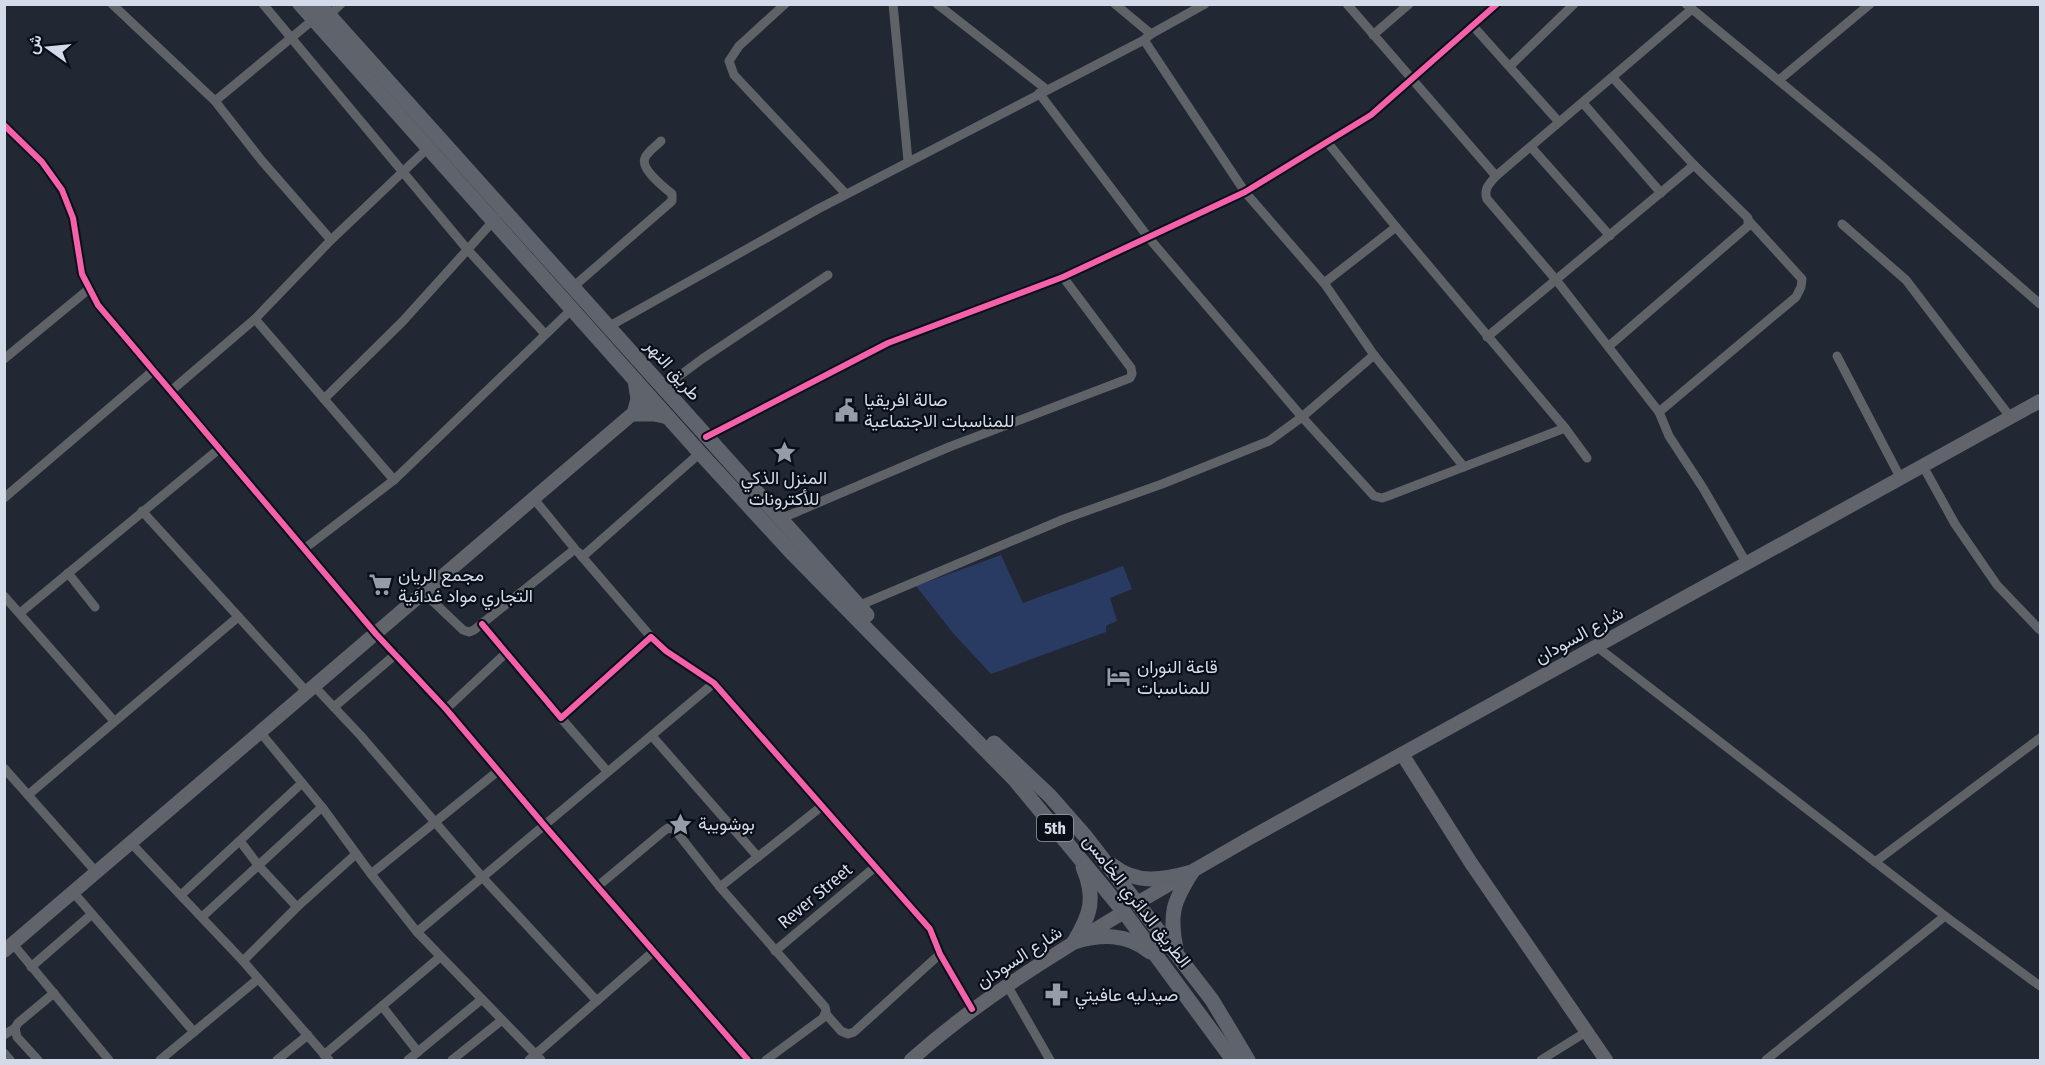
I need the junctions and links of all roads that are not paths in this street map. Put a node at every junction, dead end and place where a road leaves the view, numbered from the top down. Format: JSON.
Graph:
{"nodes":[{"id":1,"x":112,"y":4,"type":"edge"},
{"id":2,"x":262,"y":4,"type":"edge"},
{"id":3,"x":300,"y":4,"type":"edge"},
{"id":4,"x":341,"y":4,"type":"edge"},
{"id":5,"x":785,"y":4,"type":"edge"},
{"id":6,"x":893,"y":4,"type":"edge"},
{"id":7,"x":937,"y":4,"type":"edge"},
{"id":8,"x":1115,"y":4,"type":"edge"},
{"id":9,"x":1205,"y":4,"type":"edge"},
{"id":10,"x":1347,"y":4,"type":"edge"},
{"id":11,"x":1409,"y":4,"type":"edge"},
{"id":12,"x":1497,"y":4,"type":"edge"},
{"id":13,"x":1574,"y":4,"type":"edge"},
{"id":14,"x":1870,"y":4,"type":"edge"},
{"id":15,"x":1689,"y":7,"type":"edge"},
{"id":16,"x":321,"y":13,"type":"edge"},
{"id":17,"x":1473,"y":26,"type":"junction"},
{"id":18,"x":1373,"y":34,"type":"junction"},
{"id":19,"x":1147,"y":37,"type":"junction"},
{"id":20,"x":291,"y":38,"type":"junction"},
{"id":21,"x":1510,"y":66,"type":"junction"},
{"id":22,"x":1613,"y":78,"type":"junction"},
{"id":23,"x":1413,"y":80,"type":"junction"},
{"id":24,"x":1779,"y":80,"type":"junction"},
{"id":25,"x":1043,"y":91,"type":"junction"},
{"id":26,"x":215,"y":101,"type":"junction"},
{"id":27,"x":1583,"y":103,"type":"junction"},
{"id":28,"x":1559,"y":122,"type":"junction"},
{"id":29,"x":4,"y":124,"type":"edge"},
{"id":30,"x":661,"y":141,"type":"dead end"},
{"id":31,"x":1328,"y":143,"type":"junction"},
{"id":32,"x":429,"y":147,"type":"junction"},
{"id":33,"x":1531,"y":147,"type":"junction"},
{"id":34,"x":908,"y":162,"type":"junction"},
{"id":35,"x":1694,"y":165,"type":"junction"},
{"id":36,"x":401,"y":171,"type":"junction"},
{"id":37,"x":1496,"y":176,"type":"junction"},
{"id":38,"x":1245,"y":192,"type":"junction"},
{"id":39,"x":1661,"y":193,"type":"junction"},
{"id":40,"x":846,"y":194,"type":"junction"},
{"id":41,"x":498,"y":215,"type":"junction"},
{"id":42,"x":1749,"y":221,"type":"junction"},
{"id":43,"x":1842,"y":224,"type":"dead end"},
{"id":44,"x":1396,"y":227,"type":"junction"},
{"id":45,"x":1610,"y":236,"type":"junction"},
{"id":46,"x":1148,"y":237,"type":"junction"},
{"id":47,"x":331,"y":240,"type":"junction"},
{"id":48,"x":467,"y":249,"type":"junction"},
{"id":49,"x":828,"y":275,"type":"dead end"},
{"id":50,"x":1063,"y":277,"type":"junction"},
{"id":51,"x":1557,"y":281,"type":"junction"},
{"id":52,"x":1324,"y":283,"type":"junction"},
{"id":53,"x":573,"y":287,"type":"junction"},
{"id":54,"x":88,"y":289,"type":"junction"},
{"id":55,"x":2040,"y":304,"type":"edge"},
{"id":56,"x":572,"y":309,"type":"junction"},
{"id":57,"x":255,"y":319,"type":"junction"},
{"id":58,"x":608,"y":327,"type":"junction"},
{"id":59,"x":545,"y":334,"type":"junction"},
{"id":60,"x":1487,"y":337,"type":"junction"},
{"id":61,"x":1609,"y":346,"type":"junction"},
{"id":62,"x":1374,"y":355,"type":"junction"},
{"id":63,"x":1837,"y":356,"type":"dead end"},
{"id":64,"x":4,"y":359,"type":"edge"},
{"id":65,"x":154,"y":370,"type":"junction"},
{"id":66,"x":635,"y":380,"type":"junction"},
{"id":67,"x":172,"y":390,"type":"junction"},
{"id":68,"x":657,"y":393,"type":"junction"},
{"id":69,"x":324,"y":399,"type":"junction"},
{"id":70,"x":2040,"y":401,"type":"edge"},
{"id":71,"x":1659,"y":412,"type":"junction"},
{"id":72,"x":634,"y":414,"type":"junction"},
{"id":73,"x":668,"y":417,"type":"junction"},
{"id":74,"x":1302,"y":417,"type":"junction"},
{"id":75,"x":2011,"y":418,"type":"junction"},
{"id":76,"x":1565,"y":428,"type":"junction"},
{"id":77,"x":705,"y":437,"type":"junction"},
{"id":78,"x":219,"y":449,"type":"junction"},
{"id":79,"x":700,"y":453,"type":"junction"},
{"id":80,"x":1587,"y":458,"type":"dead end"},
{"id":81,"x":1464,"y":466,"type":"junction"},
{"id":82,"x":1923,"y":466,"type":"junction"},
{"id":83,"x":1901,"y":479,"type":"junction"},
{"id":84,"x":394,"y":480,"type":"junction"},
{"id":85,"x":4,"y":498,"type":"edge"},
{"id":86,"x":534,"y":500,"type":"junction"},
{"id":87,"x":142,"y":511,"type":"junction"},
{"id":88,"x":780,"y":519,"type":"junction"},
{"id":89,"x":304,"y":549,"type":"junction"},
{"id":90,"x":578,"y":553,"type":"junction"},
{"id":91,"x":1747,"y":564,"type":"junction"},
{"id":92,"x":68,"y":573,"type":"junction"},
{"id":93,"x":423,"y":592,"type":"junction"},
{"id":94,"x":4,"y":596,"type":"edge"},
{"id":95,"x":95,"y":607,"type":"dead end"},
{"id":96,"x":856,"y":611,"type":"junction"},
{"id":97,"x":20,"y":613,"type":"junction"},
{"id":98,"x":238,"y":617,"type":"junction"},
{"id":99,"x":482,"y":624,"type":"junction"},
{"id":100,"x":2040,"y":630,"type":"edge"},
{"id":101,"x":376,"y":634,"type":"junction"},
{"id":102,"x":651,"y":637,"type":"junction"},
{"id":103,"x":1596,"y":645,"type":"junction"},
{"id":104,"x":506,"y":653,"type":"junction"},
{"id":105,"x":396,"y":654,"type":"junction"},
{"id":106,"x":714,"y":683,"type":"junction"},
{"id":107,"x":311,"y":689,"type":"junction"},
{"id":108,"x":334,"y":706,"type":"junction"},
{"id":109,"x":446,"y":709,"type":"junction"},
{"id":110,"x":561,"y":718,"type":"junction"},
{"id":111,"x":114,"y":722,"type":"junction"},
{"id":112,"x":260,"y":732,"type":"junction"},
{"id":113,"x":652,"y":736,"type":"junction"},
{"id":114,"x":2040,"y":738,"type":"edge"},
{"id":115,"x":1004,"y":753,"type":"joint"},
{"id":116,"x":1402,"y":754,"type":"junction"},
{"id":117,"x":4,"y":768,"type":"edge"},
{"id":118,"x":498,"y":771,"type":"junction"},
{"id":119,"x":607,"y":771,"type":"junction"},
{"id":120,"x":302,"y":783,"type":"junction"},
{"id":121,"x":28,"y":795,"type":"junction"},
{"id":122,"x":822,"y":806,"type":"junction"},
{"id":123,"x":322,"y":807,"type":"junction"},
{"id":124,"x":435,"y":824,"type":"junction"},
{"id":125,"x":544,"y":825,"type":"junction"},
{"id":126,"x":240,"y":841,"type":"junction"},
{"id":127,"x":131,"y":843,"type":"junction"},
{"id":128,"x":356,"y":854,"type":"junction"},
{"id":129,"x":1078,"y":855,"type":"junction"},
{"id":130,"x":758,"y":857,"type":"junction"},
{"id":131,"x":1102,"y":858,"type":"junction"},
{"id":132,"x":1875,"y":862,"type":"junction"},
{"id":133,"x":258,"y":865,"type":"junction"},
{"id":134,"x":875,"y":867,"type":"junction"},
{"id":135,"x":1192,"y":872,"type":"junction"},
{"id":136,"x":97,"y":873,"type":"junction"},
{"id":137,"x":371,"y":874,"type":"junction"},
{"id":138,"x":483,"y":878,"type":"junction"},
{"id":139,"x":598,"y":886,"type":"junction"},
{"id":140,"x":720,"y":888,"type":"junction"},
{"id":141,"x":73,"y":892,"type":"junction"},
{"id":142,"x":181,"y":896,"type":"junction"},
{"id":143,"x":1137,"y":903,"type":"junction"},
{"id":144,"x":297,"y":907,"type":"junction"},
{"id":145,"x":1124,"y":912,"type":"junction"},
{"id":146,"x":92,"y":914,"type":"junction"},
{"id":147,"x":1945,"y":916,"type":"junction"},
{"id":148,"x":201,"y":917,"type":"junction"},
{"id":149,"x":417,"y":932,"type":"junction"},
{"id":150,"x":1074,"y":942,"type":"junction"},
{"id":151,"x":9,"y":948,"type":"edge"},
{"id":152,"x":654,"y":951,"type":"junction"},
{"id":153,"x":775,"y":951,"type":"junction"},
{"id":154,"x":940,"y":954,"type":"junction"},
{"id":155,"x":1177,"y":955,"type":"junction"},
{"id":156,"x":440,"y":957,"type":"junction"},
{"id":157,"x":1159,"y":960,"type":"junction"},
{"id":158,"x":243,"y":962,"type":"junction"},
{"id":159,"x":31,"y":967,"type":"junction"},
{"id":160,"x":258,"y":979,"type":"junction"},
{"id":161,"x":1007,"y":986,"type":"junction"},
{"id":162,"x":2040,"y":986,"type":"edge"},
{"id":163,"x":54,"y":993,"type":"junction"},
{"id":164,"x":482,"y":999,"type":"junction"},
{"id":165,"x":597,"y":1001,"type":"junction"},
{"id":166,"x":382,"y":1006,"type":"junction"},
{"id":167,"x":972,"y":1009,"type":"junction"},
{"id":168,"x":826,"y":1014,"type":"junction"},
{"id":169,"x":502,"y":1020,"type":"junction"},
{"id":170,"x":15,"y":1028,"type":"junction"},
{"id":171,"x":194,"y":1032,"type":"junction"},
{"id":172,"x":1586,"y":1032,"type":"junction"},
{"id":173,"x":4,"y":1035,"type":"edge"},
{"id":174,"x":308,"y":1035,"type":"junction"},
{"id":175,"x":418,"y":1052,"type":"junction"},
{"id":176,"x":4,"y":1053,"type":"edge"},
{"id":177,"x":327,"y":1058,"type":"edge"},
{"id":178,"x":535,"y":1059,"type":"edge"},
{"id":179,"x":10,"y":1060,"type":"edge"},
{"id":180,"x":38,"y":1060,"type":"edge"},
{"id":181,"x":109,"y":1060,"type":"edge"},
{"id":182,"x":160,"y":1060,"type":"edge"},
{"id":183,"x":277,"y":1060,"type":"edge"},
{"id":184,"x":408,"y":1060,"type":"edge"},
{"id":185,"x":452,"y":1060,"type":"edge"},
{"id":186,"x":748,"y":1060,"type":"edge"},
{"id":187,"x":766,"y":1060,"type":"edge"},
{"id":188,"x":911,"y":1060,"type":"edge"},
{"id":189,"x":1050,"y":1060,"type":"edge"},
{"id":190,"x":1233,"y":1060,"type":"edge"},
{"id":191,"x":1248,"y":1060,"type":"edge"},
{"id":192,"x":1541,"y":1060,"type":"edge"},
{"id":193,"x":1606,"y":1060,"type":"edge"},
{"id":194,"x":1766,"y":1060,"type":"edge"}],
"edges":[{"from":1,"to":26,"type":"street"},
{"from":2,"to":20,"type":"street"},
{"from":3,"to":16,"type":"main road","name":"طريق النهر"},
{"from":4,"to":16,"type":"street"},
{"from":5,"to":40,"type":"street"},
{"from":6,"to":34,"type":"street"},
{"from":7,"to":25,"type":"street"},
{"from":8,"to":19,"type":"street"},
{"from":9,"to":19,"type":"street"},
{"from":10,"to":18,"type":"street"},
{"from":11,"to":18,"type":"street"},
{"from":12,"to":17,"type":"street"},
{"from":13,"to":21,"type":"street"},
{"from":14,"to":24,"type":"street"},
{"from":15,"to":22,"type":"street"},
{"from":15,"to":24,"type":"street"},
{"from":16,"to":20,"type":"street"},
{"from":16,"to":32,"type":"main road","name":"طريق النهر"},
{"from":16,"to":41,"type":"main road","name":"طريق النهر"},
{"from":17,"to":21,"type":"street"},
{"from":17,"to":23,"type":"street"},
{"from":18,"to":23,"type":"street"},
{"from":19,"to":25,"type":"street"},
{"from":19,"to":38,"type":"street"},
{"from":20,"to":26,"type":"street"},
{"from":20,"to":36,"type":"street"},
{"from":21,"to":28,"type":"street"},
{"from":22,"to":27,"type":"street"},
{"from":22,"to":35,"type":"street"},
{"from":23,"to":31,"type":"street"},
{"from":23,"to":37,"type":"street"},
{"from":24,"to":55,"type":"street"},
{"from":25,"to":34,"type":"street"},
{"from":25,"to":46,"type":"street"},
{"from":26,"to":47,"type":"street"},
{"from":27,"to":28,"type":"street"},
{"from":27,"to":39,"type":"street"},
{"from":28,"to":33,"type":"street"},
{"from":29,"to":54,"type":"street"},
{"from":30,"to":53,"type":"street"},
{"from":31,"to":38,"type":"street"},
{"from":31,"to":44,"type":"street"},
{"from":32,"to":36,"type":"street"},
{"from":32,"to":41,"type":"main road","name":"طريق النهر"},
{"from":33,"to":37,"type":"street"},
{"from":33,"to":45,"type":"street"},
{"from":34,"to":40,"type":"street"},
{"from":35,"to":39,"type":"street"},
{"from":35,"to":42,"type":"street"},
{"from":36,"to":47,"type":"street"},
{"from":36,"to":48,"type":"street"},
{"from":37,"to":51,"type":"street"},
{"from":38,"to":46,"type":"street"},
{"from":38,"to":52,"type":"street"},
{"from":39,"to":45,"type":"street"},
{"from":40,"to":58,"type":"street"},
{"from":41,"to":48,"type":"street"},
{"from":41,"to":53,"type":"main road","name":"طريق النهر"},
{"from":41,"to":56,"type":"main road","name":"طريق النهر"},
{"from":42,"to":61,"type":"street"},
{"from":42,"to":71,"type":"street"},
{"from":43,"to":75,"type":"street"},
{"from":44,"to":52,"type":"street"},
{"from":44,"to":60,"type":"street"},
{"from":45,"to":51,"type":"street"},
{"from":46,"to":50,"type":"street"},
{"from":46,"to":74,"type":"street"},
{"from":47,"to":57,"type":"street"},
{"from":48,"to":59,"type":"street"},
{"from":48,"to":69,"type":"street"},
{"from":49,"to":68,"type":"street"},
{"from":50,"to":77,"type":"street"},
{"from":50,"to":88,"type":"street"},
{"from":51,"to":60,"type":"street"},
{"from":51,"to":61,"type":"street"},
{"from":52,"to":62,"type":"street"},
{"from":53,"to":58,"type":"main road","name":"طريق النهر"},
{"from":54,"to":64,"type":"street"},
{"from":54,"to":65,"type":"street"},
{"from":56,"to":59,"type":"street"},
{"from":56,"to":66,"type":"main road","name":"طريق النهر"},
{"from":57,"to":67,"type":"street"},
{"from":57,"to":69,"type":"street"},
{"from":58,"to":68,"type":"main road","name":"طريق النهر"},
{"from":59,"to":84,"type":"street"},
{"from":60,"to":76,"type":"street"},
{"from":61,"to":71,"type":"street"},
{"from":62,"to":74,"type":"street"},
{"from":62,"to":81,"type":"street"},
{"from":63,"to":83,"type":"street"},
{"from":65,"to":67,"type":"street"},
{"from":65,"to":85,"type":"street"},
{"from":66,"to":68,"type":"main road","name":"طريق النهر"},
{"from":66,"to":72,"type":"main road"},
{"from":67,"to":78,"type":"street"},
{"from":68,"to":72,"type":"main road"},
{"from":68,"to":73,"type":"main road","name":"طريق النهر"},
{"from":68,"to":77,"type":"main road","name":"طريق النهر"},
{"from":69,"to":84,"type":"street"},
{"from":70,"to":75,"type":"main road","name":"شارع السودان"},
{"from":71,"to":91,"type":"street"},
{"from":72,"to":73,"type":"main road"},
{"from":72,"to":86,"type":"main road"},
{"from":73,"to":79,"type":"main road","name":"طريق النهر"},
{"from":74,"to":81,"type":"street"},
{"from":74,"to":96,"type":"street"},
{"from":75,"to":82,"type":"main road","name":"شارع السودان"},
{"from":76,"to":80,"type":"street"},
{"from":76,"to":81,"type":"street"},
{"from":77,"to":88,"type":"main road","name":"طريق النهر"},
{"from":78,"to":87,"type":"street"},
{"from":78,"to":89,"type":"street"},
{"from":79,"to":90,"type":"street"},
{"from":79,"to":96,"type":"main road","name":"طريق النهر"},
{"from":82,"to":83,"type":"main road","name":"شارع السودان"},
{"from":82,"to":100,"type":"street"},
{"from":83,"to":91,"type":"main road","name":"شارع السودان"},
{"from":84,"to":89,"type":"street"},
{"from":86,"to":90,"type":"street"},
{"from":86,"to":93,"type":"main road"},
{"from":87,"to":92,"type":"street"},
{"from":87,"to":98,"type":"street"},
{"from":88,"to":96,"type":"main road","name":"طريق النهر"},
{"from":89,"to":101,"type":"street"},
{"from":90,"to":99,"type":"street"},
{"from":90,"to":102,"type":"street"},
{"from":91,"to":103,"type":"main road","name":"شارع السودان"},
{"from":92,"to":95,"type":"street"},
{"from":92,"to":97,"type":"street"},
{"from":93,"to":99,"type":"street"},
{"from":93,"to":101,"type":"main road"},
{"from":94,"to":97,"type":"street"},
{"from":96,"to":115,"type":"main road","name":"طريق النهر"},
{"from":96,"to":129,"type":"main road","name":"الطريق الدائري الخامس","number":"5th"},
{"from":97,"to":111,"type":"street"},
{"from":98,"to":107,"type":"street"},
{"from":98,"to":111,"type":"street"},
{"from":99,"to":104,"type":"street"},
{"from":101,"to":105,"type":"street"},
{"from":101,"to":107,"type":"main road"},
{"from":102,"to":106,"type":"street"},
{"from":102,"to":110,"type":"street"},
{"from":103,"to":116,"type":"main road","name":"شارع السودان"},
{"from":103,"to":132,"type":"street"},
{"from":104,"to":109,"type":"street"},
{"from":104,"to":110,"type":"street"},
{"from":105,"to":108,"type":"street"},
{"from":105,"to":109,"type":"street"},
{"from":106,"to":113,"type":"street"},
{"from":106,"to":122,"type":"street"},
{"from":107,"to":108,"type":"street"},
{"from":107,"to":112,"type":"main road"},
{"from":108,"to":124,"type":"street"},
{"from":109,"to":118,"type":"street"},
{"from":110,"to":119,"type":"street"},
{"from":111,"to":121,"type":"street"},
{"from":112,"to":120,"type":"street"},
{"from":112,"to":127,"type":"main road"},
{"from":113,"to":119,"type":"street"},
{"from":113,"to":130,"type":"street"},
{"from":114,"to":132,"type":"street"},
{"from":115,"to":131,"type":"main road","name":"الطريق الدائري الخامس","number":"5th"},
{"from":116,"to":135,"type":"main road","name":"شارع السودان"},
{"from":116,"to":172,"type":"main road"},
{"from":117,"to":121,"type":"street"},
{"from":118,"to":124,"type":"street"},
{"from":118,"to":125,"type":"street"},
{"from":119,"to":125,"type":"street"},
{"from":120,"to":123,"type":"street"},
{"from":120,"to":126,"type":"street"},
{"from":121,"to":136,"type":"street"},
{"from":122,"to":130,"type":"street"},
{"from":122,"to":134,"type":"street"},
{"from":123,"to":128,"type":"street"},
{"from":123,"to":133,"type":"street"},
{"from":124,"to":137,"type":"street"},
{"from":124,"to":138,"type":"street"},
{"from":125,"to":138,"type":"street"},
{"from":125,"to":139,"type":"street"},
{"from":126,"to":133,"type":"street"},
{"from":126,"to":142,"type":"street"},
{"from":127,"to":136,"type":"main road"},
{"from":127,"to":142,"type":"street"},
{"from":128,"to":137,"type":"street"},
{"from":128,"to":144,"type":"street"},
{"from":129,"to":145,"type":"main road","name":"الطريق الدائري الخامس","number":"5th"},
{"from":129,"to":150,"type":"main road"},
{"from":130,"to":140,"type":"street"},
{"from":131,"to":135,"type":"main road"},
{"from":131,"to":143,"type":"main road","name":"الطريق الدائري الخامس","number":"5th"},
{"from":132,"to":147,"type":"street"},
{"from":133,"to":144,"type":"street"},
{"from":133,"to":148,"type":"street"},
{"from":134,"to":153,"type":"street","name":"Rever Street"},
{"from":134,"to":154,"type":"street"},
{"from":135,"to":143,"type":"main road","name":"شارع السودان"},
{"from":135,"to":155,"type":"main road"},
{"from":136,"to":141,"type":"main road"},
{"from":137,"to":149,"type":"street"},
{"from":138,"to":149,"type":"street"},
{"from":138,"to":165,"type":"street"},
{"from":139,"to":140,"type":"street"},
{"from":139,"to":152,"type":"street"},
{"from":140,"to":153,"type":"street"},
{"from":141,"to":146,"type":"street"},
{"from":141,"to":151,"type":"main road"},
{"from":142,"to":148,"type":"street"},
{"from":143,"to":155,"type":"main road","name":"الطريق الدائري الخامس","number":"5th"},
{"from":144,"to":158,"type":"street"},
{"from":145,"to":150,"type":"main road","name":"شارع السودان"},
{"from":145,"to":157,"type":"main road","name":"الطريق الدائري الخامس","number":"5th"},
{"from":146,"to":159,"type":"street"},
{"from":146,"to":171,"type":"street"},
{"from":147,"to":162,"type":"street"},
{"from":147,"to":194,"type":"street"},
{"from":148,"to":158,"type":"street"},
{"from":149,"to":156,"type":"street"},
{"from":150,"to":157,"type":"main road"},
{"from":150,"to":161,"type":"main road","name":"شارع السودان"},
{"from":151,"to":159,"type":"street"},
{"from":152,"to":165,"type":"street"},
{"from":152,"to":186,"type":"street"},
{"from":153,"to":168,"type":"street"},
{"from":154,"to":167,"type":"street"},
{"from":154,"to":168,"type":"street"},
{"from":155,"to":191,"type":"main road","name":"الطريق الدائري الخامس","number":"5th"},
{"from":156,"to":164,"type":"street"},
{"from":156,"to":166,"type":"street"},
{"from":157,"to":190,"type":"main road","name":"الطريق الدائري الخامس","number":"5th"},
{"from":158,"to":160,"type":"street"},
{"from":159,"to":163,"type":"street"},
{"from":160,"to":171,"type":"street"},
{"from":160,"to":174,"type":"street"},
{"from":161,"to":167,"type":"main road","name":"شارع السودان"},
{"from":161,"to":189,"type":"street"},
{"from":163,"to":170,"type":"street"},
{"from":163,"to":181,"type":"street"},
{"from":164,"to":169,"type":"street"},
{"from":164,"to":175,"type":"street"},
{"from":165,"to":178,"type":"street"},
{"from":166,"to":175,"type":"street"},
{"from":166,"to":177,"type":"street"},
{"from":167,"to":188,"type":"main road","name":"شارع السودان"},
{"from":168,"to":187,"type":"street"},
{"from":169,"to":178,"type":"street"},
{"from":169,"to":185,"type":"street"},
{"from":170,"to":173,"type":"street"},
{"from":170,"to":180,"type":"street"},
{"from":171,"to":182,"type":"street"},
{"from":172,"to":192,"type":"street"},
{"from":172,"to":193,"type":"main road"},
{"from":174,"to":177,"type":"street"},
{"from":174,"to":183,"type":"street"},
{"from":175,"to":184,"type":"street"},
{"from":176,"to":179,"type":"street"}]}
